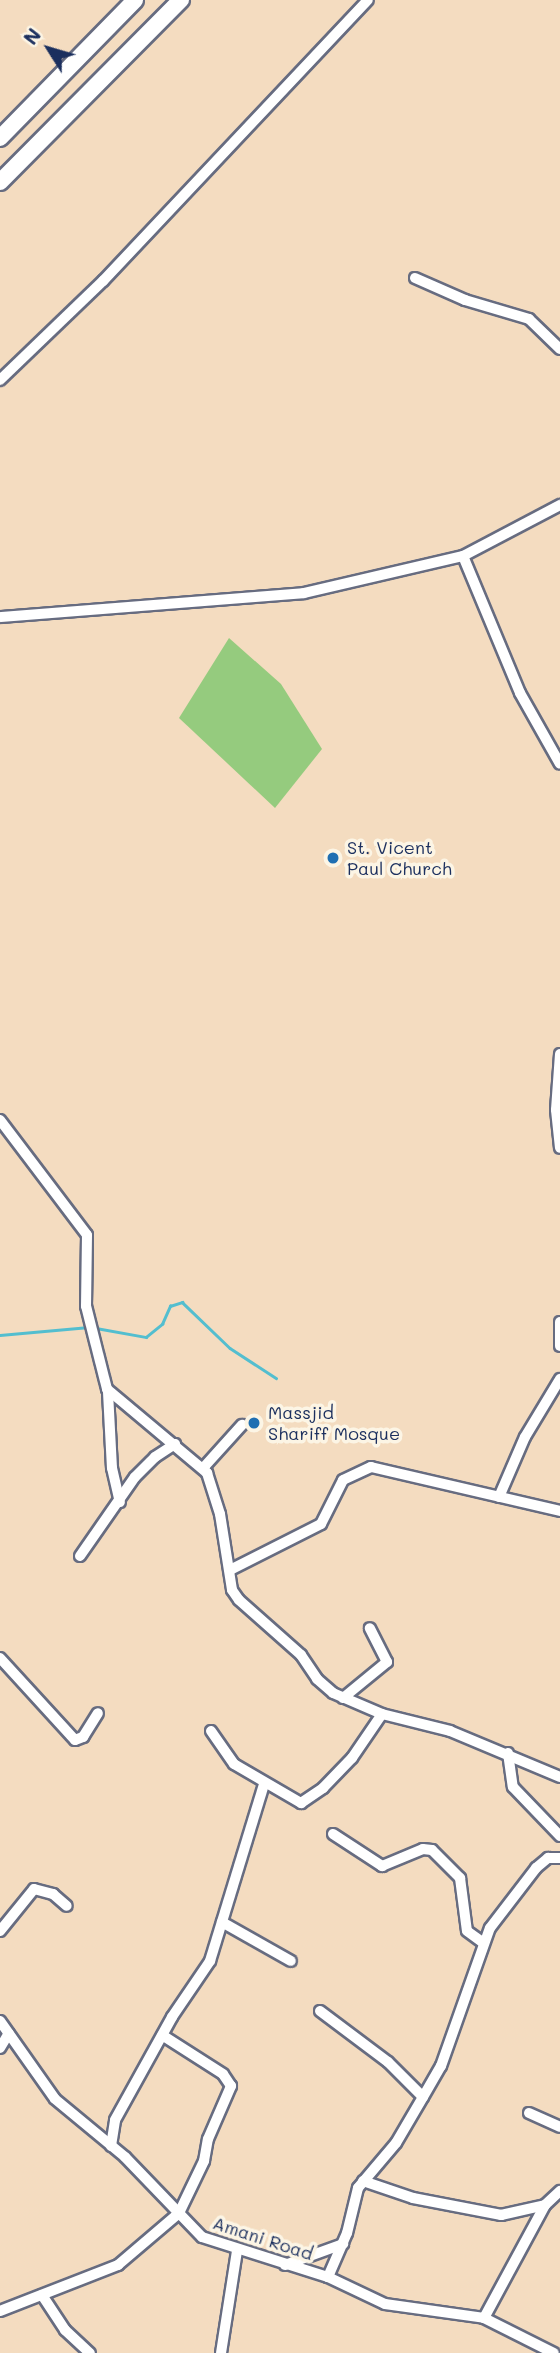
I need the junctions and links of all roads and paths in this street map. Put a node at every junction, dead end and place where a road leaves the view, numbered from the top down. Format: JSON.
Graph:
{"nodes":[{"id":1,"x":135,"y":0,"type":"edge"},
{"id":2,"x":181,"y":0,"type":"edge"},
{"id":3,"x":368,"y":0,"type":"edge"},
{"id":4,"x":0,"y":138,"type":"edge"},
{"id":5,"x":0,"y":182,"type":"edge"},
{"id":6,"x":415,"y":278,"type":"dead end"},
{"id":7,"x":560,"y":349,"type":"edge"},
{"id":8,"x":0,"y":380,"type":"edge"},
{"id":9,"x":560,"y":505,"type":"edge"},
{"id":10,"x":463,"y":555,"type":"junction"},
{"id":11,"x":0,"y":617,"type":"edge"},
{"id":12,"x":560,"y":764,"type":"edge"},
{"id":13,"x":560,"y":1054,"type":"edge"},
{"id":14,"x":0,"y":1120,"type":"edge"},
{"id":15,"x":560,"y":1148,"type":"edge"},
{"id":16,"x":560,"y":1322,"type":"edge"},
{"id":17,"x":560,"y":1346,"type":"edge"},
{"id":18,"x":560,"y":1379,"type":"edge"},
{"id":19,"x":108,"y":1392,"type":"junction"},
{"id":20,"x":242,"y":1425,"type":"dead end"},
{"id":21,"x":175,"y":1444,"type":"junction"},
{"id":22,"x":204,"y":1467,"type":"junction"},
{"id":23,"x":499,"y":1497,"type":"junction"},
{"id":24,"x":120,"y":1502,"type":"junction"},
{"id":25,"x":560,"y":1511,"type":"edge"},
{"id":26,"x":80,"y":1556,"type":"dead end"},
{"id":27,"x":230,"y":1570,"type":"junction"},
{"id":28,"x":370,"y":1628,"type":"dead end"},
{"id":29,"x":0,"y":1658,"type":"edge"},
{"id":30,"x":343,"y":1698,"type":"junction"},
{"id":31,"x":98,"y":1713,"type":"dead end"},
{"id":32,"x":382,"y":1714,"type":"junction"},
{"id":33,"x":211,"y":1731,"type":"dead end"},
{"id":34,"x":508,"y":1753,"type":"junction"},
{"id":35,"x":560,"y":1777,"type":"edge"},
{"id":36,"x":264,"y":1784,"type":"junction"},
{"id":37,"x":333,"y":1834,"type":"dead end"},
{"id":38,"x":560,"y":1836,"type":"edge"},
{"id":39,"x":560,"y":1858,"type":"edge"},
{"id":40,"x":67,"y":1906,"type":"dead end"},
{"id":41,"x":222,"y":1922,"type":"junction"},
{"id":42,"x":0,"y":1931,"type":"edge"},
{"id":43,"x":482,"y":1942,"type":"junction"},
{"id":44,"x":291,"y":1961,"type":"dead end"},
{"id":45,"x":320,"y":2011,"type":"dead end"},
{"id":46,"x":0,"y":2021,"type":"edge"},
{"id":47,"x":9,"y":2033,"type":"junction"},
{"id":48,"x":162,"y":2035,"type":"junction"},
{"id":49,"x":0,"y":2048,"type":"edge"},
{"id":50,"x":423,"y":2097,"type":"junction"},
{"id":51,"x":529,"y":2113,"type":"dead end"},
{"id":52,"x":560,"y":2127,"type":"edge"},
{"id":53,"x":111,"y":2146,"type":"junction"},
{"id":54,"x":363,"y":2181,"type":"junction"},
{"id":55,"x":560,"y":2191,"type":"edge"},
{"id":56,"x":545,"y":2205,"type":"junction"},
{"id":57,"x":179,"y":2213,"type":"junction"},
{"id":58,"x":343,"y":2244,"type":"junction"},
{"id":59,"x":237,"y":2252,"type":"junction"},
{"id":60,"x":285,"y":2265,"type":"junction"},
{"id":61,"x":328,"y":2277,"type":"junction"},
{"id":62,"x":42,"y":2295,"type":"junction"},
{"id":63,"x":1,"y":2309,"type":"edge"},
{"id":64,"x":484,"y":2318,"type":"junction"},
{"id":65,"x":90,"y":2353,"type":"edge"},
{"id":66,"x":220,"y":2353,"type":"edge"},
{"id":67,"x":554,"y":2353,"type":"edge"}],
"edges":[{"from":1,"to":4,"type":"highway"},
{"from":2,"to":5,"type":"highway"},
{"from":3,"to":8,"type":"street"},
{"from":6,"to":7,"type":"street"},
{"from":9,"to":10,"type":"street"},
{"from":10,"to":11,"type":"street"},
{"from":10,"to":12,"type":"street"},
{"from":13,"to":15,"type":"street"},
{"from":14,"to":19,"type":"street"},
{"from":16,"to":17,"type":"street"},
{"from":18,"to":23,"type":"street"},
{"from":19,"to":21,"type":"street"},
{"from":19,"to":24,"type":"street"},
{"from":20,"to":22,"type":"street"},
{"from":21,"to":22,"type":"street"},
{"from":21,"to":24,"type":"street"},
{"from":22,"to":27,"type":"street"},
{"from":23,"to":25,"type":"street"},
{"from":23,"to":27,"type":"street"},
{"from":24,"to":26,"type":"street"},
{"from":27,"to":30,"type":"street"},
{"from":28,"to":30,"type":"street"},
{"from":29,"to":31,"type":"street"},
{"from":30,"to":32,"type":"street"},
{"from":32,"to":34,"type":"street"},
{"from":32,"to":36,"type":"street"},
{"from":33,"to":36,"type":"street"},
{"from":34,"to":35,"type":"street"},
{"from":34,"to":38,"type":"street"},
{"from":36,"to":41,"type":"street"},
{"from":37,"to":43,"type":"street"},
{"from":39,"to":43,"type":"street"},
{"from":40,"to":42,"type":"street"},
{"from":41,"to":44,"type":"street"},
{"from":41,"to":48,"type":"street"},
{"from":43,"to":50,"type":"street"},
{"from":45,"to":50,"type":"street"},
{"from":46,"to":47,"type":"street","name":"Amani Road"},
{"from":47,"to":49,"type":"street"},
{"from":47,"to":53,"type":"street","name":"Amani Road"},
{"from":48,"to":53,"type":"street"},
{"from":48,"to":57,"type":"street"},
{"from":50,"to":54,"type":"street"},
{"from":51,"to":52,"type":"street"},
{"from":53,"to":57,"type":"street","name":"Amani Road"},
{"from":54,"to":56,"type":"street"},
{"from":54,"to":58,"type":"street"},
{"from":55,"to":56,"type":"street"},
{"from":56,"to":64,"type":"street"},
{"from":57,"to":59,"type":"street","name":"Amani Road"},
{"from":57,"to":62,"type":"street"},
{"from":58,"to":60,"type":"street"},
{"from":58,"to":61,"type":"street"},
{"from":59,"to":60,"type":"street","name":"Amani Road"},
{"from":59,"to":66,"type":"street"},
{"from":60,"to":61,"type":"street","name":"Amani Road"},
{"from":61,"to":64,"type":"street","name":"Amani Road"},
{"from":62,"to":63,"type":"street"},
{"from":62,"to":65,"type":"street"},
{"from":64,"to":67,"type":"street","name":"Amani Road"}]}
